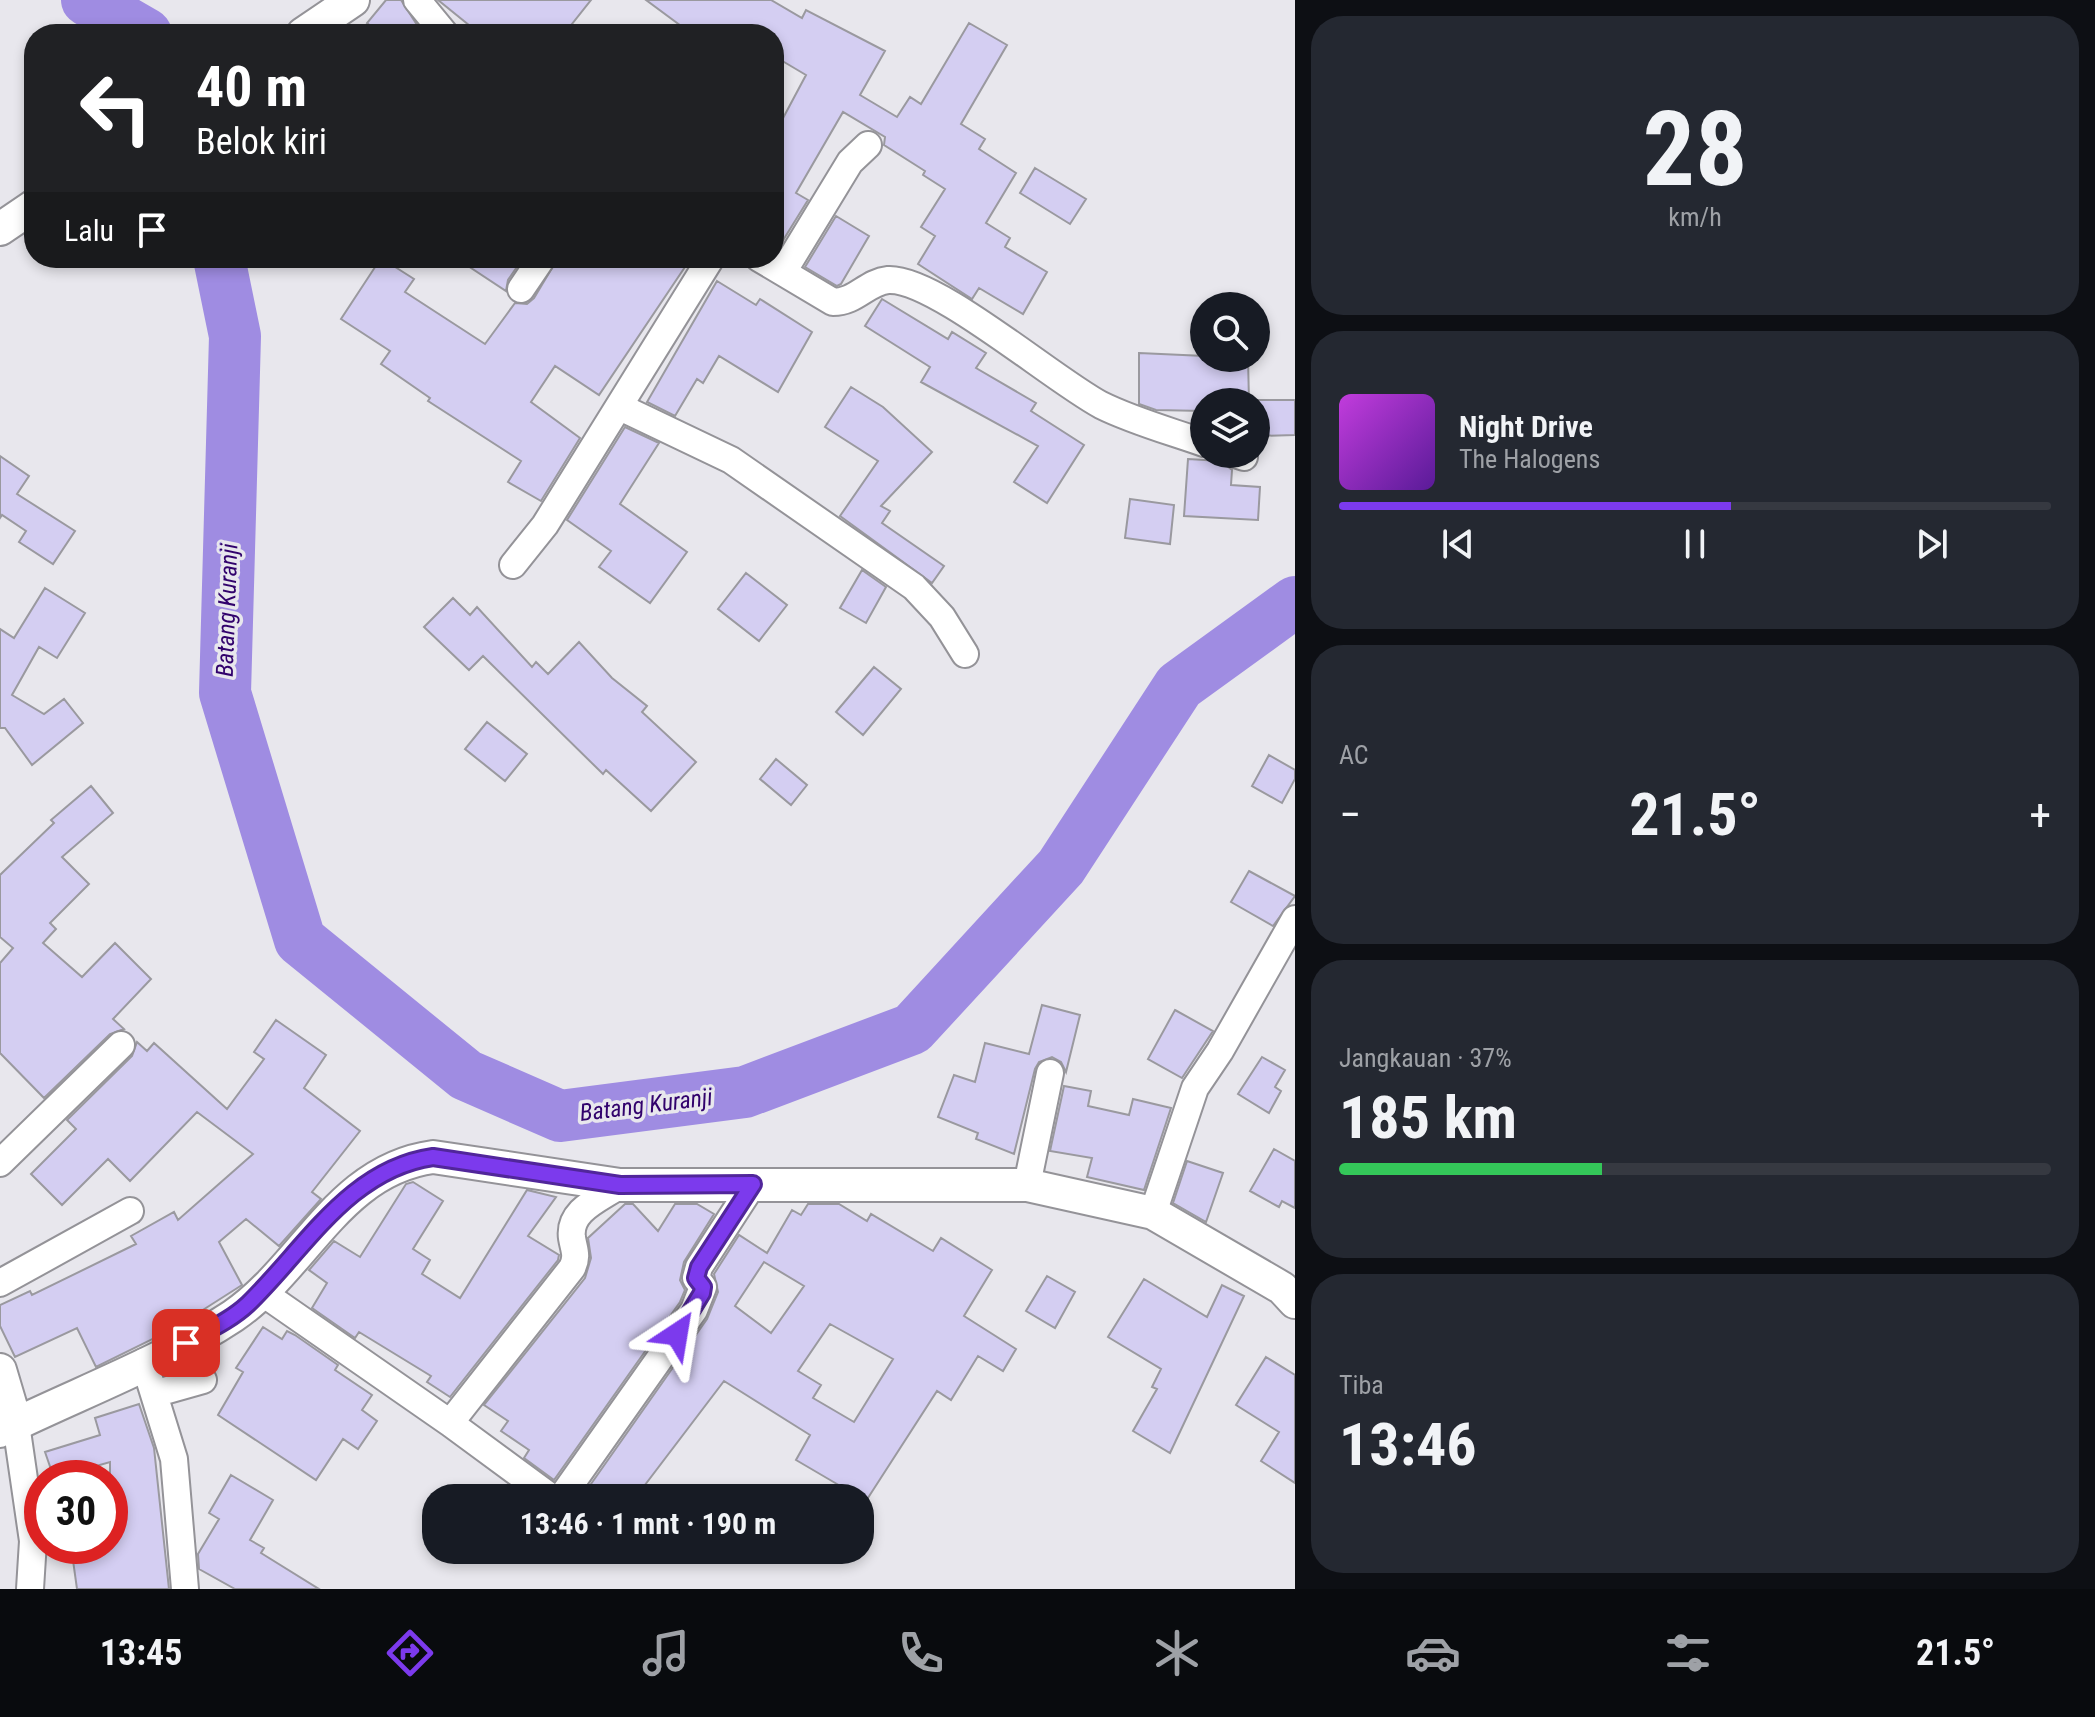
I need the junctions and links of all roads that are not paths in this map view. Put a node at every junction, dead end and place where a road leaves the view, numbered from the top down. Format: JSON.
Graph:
{"nodes":[{"id":1,"x":353,"y":0,"type":"edge"},
{"id":2,"x":417,"y":0,"type":"edge"},
{"id":3,"x":318,"y":24,"type":"edge"},
{"id":4,"x":437,"y":24,"type":"edge"},
{"id":5,"x":868,"y":145,"type":"dead end"},
{"id":6,"x":24,"y":213,"type":"edge"},
{"id":7,"x":0,"y":229,"type":"edge"},
{"id":8,"x":535,"y":268,"type":"edge"},
{"id":9,"x":705,"y":268,"type":"edge"},
{"id":10,"x":776,"y":268,"type":"edge"},
{"id":11,"x":783,"y":272,"type":"junction"},
{"id":12,"x":521,"y":289,"type":"dead end"},
{"id":13,"x":620,"y":407,"type":"junction"},
{"id":14,"x":1190,"y":438,"type":"edge"},
{"id":15,"x":513,"y":565,"type":"dead end"},
{"id":16,"x":965,"y":654,"type":"dead end"},
{"id":17,"x":1295,"y":919,"type":"edge"},
{"id":18,"x":121,"y":1045,"type":"dead end"},
{"id":19,"x":1050,"y":1073,"type":"dead end"},
{"id":20,"x":0,"y":1163,"type":"edge"},
{"id":21,"x":753,"y":1184,"type":"junction"},
{"id":22,"x":620,"y":1185,"type":"junction"},
{"id":23,"x":1027,"y":1185,"type":"junction"},
{"id":24,"x":130,"y":1211,"type":"dead end"},
{"id":25,"x":1153,"y":1213,"type":"junction"},
{"id":26,"x":0,"y":1283,"type":"edge"},
{"id":27,"x":260,"y":1291,"type":"junction"},
{"id":28,"x":1295,"y":1302,"type":"edge"},
{"id":29,"x":144,"y":1362,"type":"junction"},
{"id":30,"x":0,"y":1370,"type":"edge"},
{"id":31,"x":203,"y":1380,"type":"dead end"},
{"id":32,"x":157,"y":1393,"type":"junction"},
{"id":33,"x":450,"y":1423,"type":"junction"},
{"id":34,"x":8,"y":1429,"type":"edge"},
{"id":35,"x":533,"y":1484,"type":"edge"},
{"id":36,"x":571,"y":1484,"type":"edge"},
{"id":37,"x":30,"y":1589,"type":"edge"},
{"id":38,"x":185,"y":1589,"type":"edge"}],
"edges":[{"from":1,"to":3,"type":"street"},
{"from":2,"to":4,"type":"street"},
{"from":5,"to":11,"type":"street"},
{"from":6,"to":7,"type":"street"},
{"from":8,"to":12,"type":"street"},
{"from":9,"to":13,"type":"street"},
{"from":10,"to":11,"type":"street"},
{"from":11,"to":14,"type":"street"},
{"from":13,"to":15,"type":"street"},
{"from":13,"to":16,"type":"street"},
{"from":17,"to":25,"type":"street"},
{"from":18,"to":20,"type":"street"},
{"from":19,"to":23,"type":"street"},
{"from":21,"to":22,"type":"street"},
{"from":21,"to":23,"type":"street"},
{"from":21,"to":36,"type":"street"},
{"from":22,"to":27,"type":"street"},
{"from":22,"to":33,"type":"street"},
{"from":23,"to":25,"type":"street"},
{"from":24,"to":26,"type":"street"},
{"from":25,"to":28,"type":"street"},
{"from":27,"to":29,"type":"street"},
{"from":27,"to":33,"type":"street"},
{"from":29,"to":32,"type":"street"},
{"from":29,"to":34,"type":"street"},
{"from":30,"to":34,"type":"street"},
{"from":31,"to":32,"type":"street"},
{"from":32,"to":38,"type":"street"},
{"from":33,"to":35,"type":"street"},
{"from":34,"to":37,"type":"street"}]}
